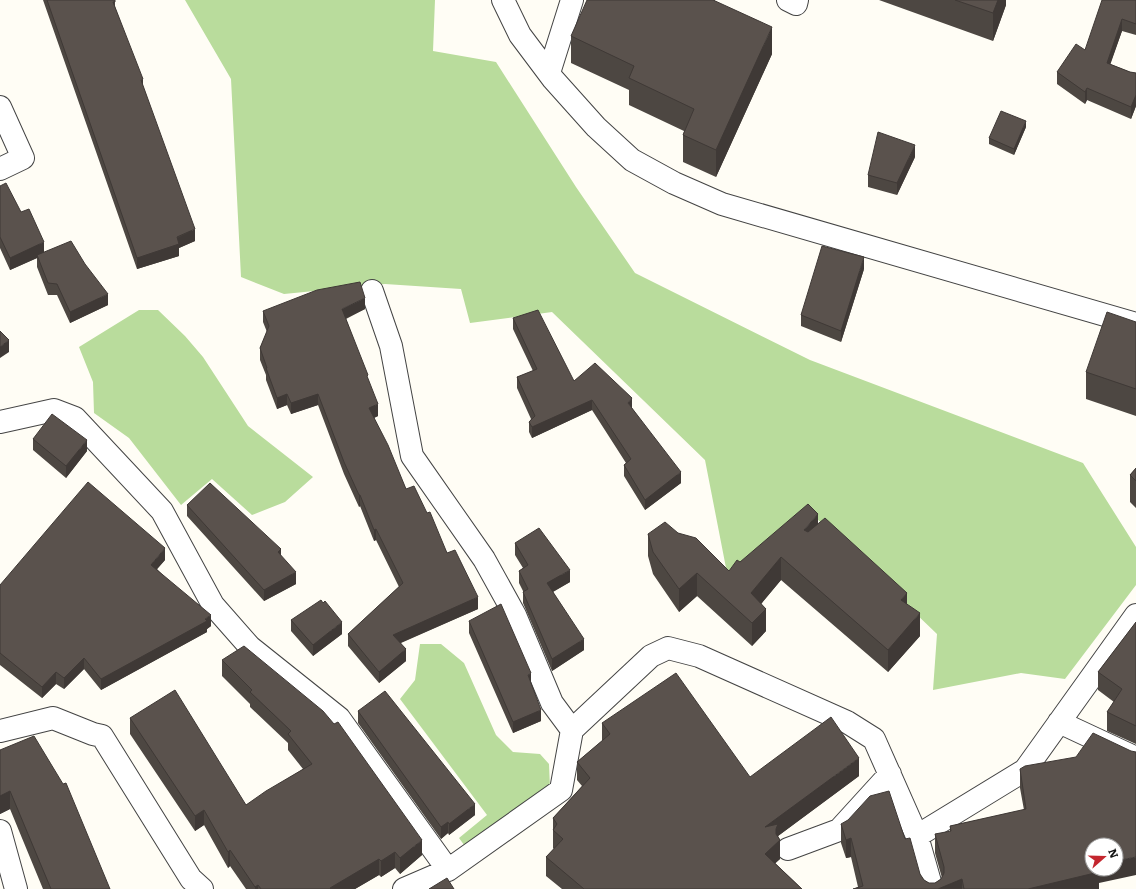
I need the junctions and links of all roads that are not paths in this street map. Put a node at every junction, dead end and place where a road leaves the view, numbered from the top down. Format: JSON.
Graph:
{"nodes":[{"id":1,"x":503,"y":0,"type":"edge"},
{"id":2,"x":572,"y":0,"type":"edge"},
{"id":3,"x":788,"y":0,"type":"edge"},
{"id":4,"x":797,"y":0,"type":"edge"},
{"id":5,"x":549,"y":73,"type":"junction"},
{"id":6,"x":0,"y":107,"type":"edge"},
{"id":7,"x":0,"y":169,"type":"edge"},
{"id":8,"x":372,"y":291,"type":"dead end"},
{"id":9,"x":1134,"y":318,"type":"edge"},
{"id":10,"x":0,"y":422,"type":"edge"},
{"id":11,"x":1136,"y":615,"type":"edge"},
{"id":12,"x":1059,"y":722,"type":"junction"},
{"id":13,"x":572,"y":730,"type":"junction"},
{"id":14,"x":0,"y":731,"type":"edge"},
{"id":15,"x":1136,"y":758,"type":"edge"},
{"id":16,"x":890,"y":774,"type":"junction"},
{"id":17,"x":0,"y":831,"type":"edge"},
{"id":18,"x":917,"y":836,"type":"junction"},
{"id":19,"x":788,"y":849,"type":"dead end"},
{"id":20,"x":448,"y":870,"type":"junction"},
{"id":21,"x":16,"y":889,"type":"edge"},
{"id":22,"x":202,"y":889,"type":"edge"},
{"id":23,"x":404,"y":889,"type":"edge"},
{"id":24,"x":932,"y":889,"type":"edge"}],
"edges":[{"from":1,"to":5,"type":"street"},
{"from":2,"to":5,"type":"street"},
{"from":3,"to":4,"type":"street"},
{"from":5,"to":9,"type":"street"},
{"from":6,"to":7,"type":"street"},
{"from":8,"to":13,"type":"street"},
{"from":10,"to":20,"type":"street"},
{"from":11,"to":12,"type":"street"},
{"from":12,"to":15,"type":"street"},
{"from":12,"to":18,"type":"street"},
{"from":13,"to":16,"type":"street"},
{"from":13,"to":20,"type":"street"},
{"from":14,"to":22,"type":"street"},
{"from":16,"to":18,"type":"street"},
{"from":16,"to":19,"type":"street"},
{"from":17,"to":21,"type":"street"},
{"from":18,"to":24,"type":"street"},
{"from":20,"to":23,"type":"street"}]}
